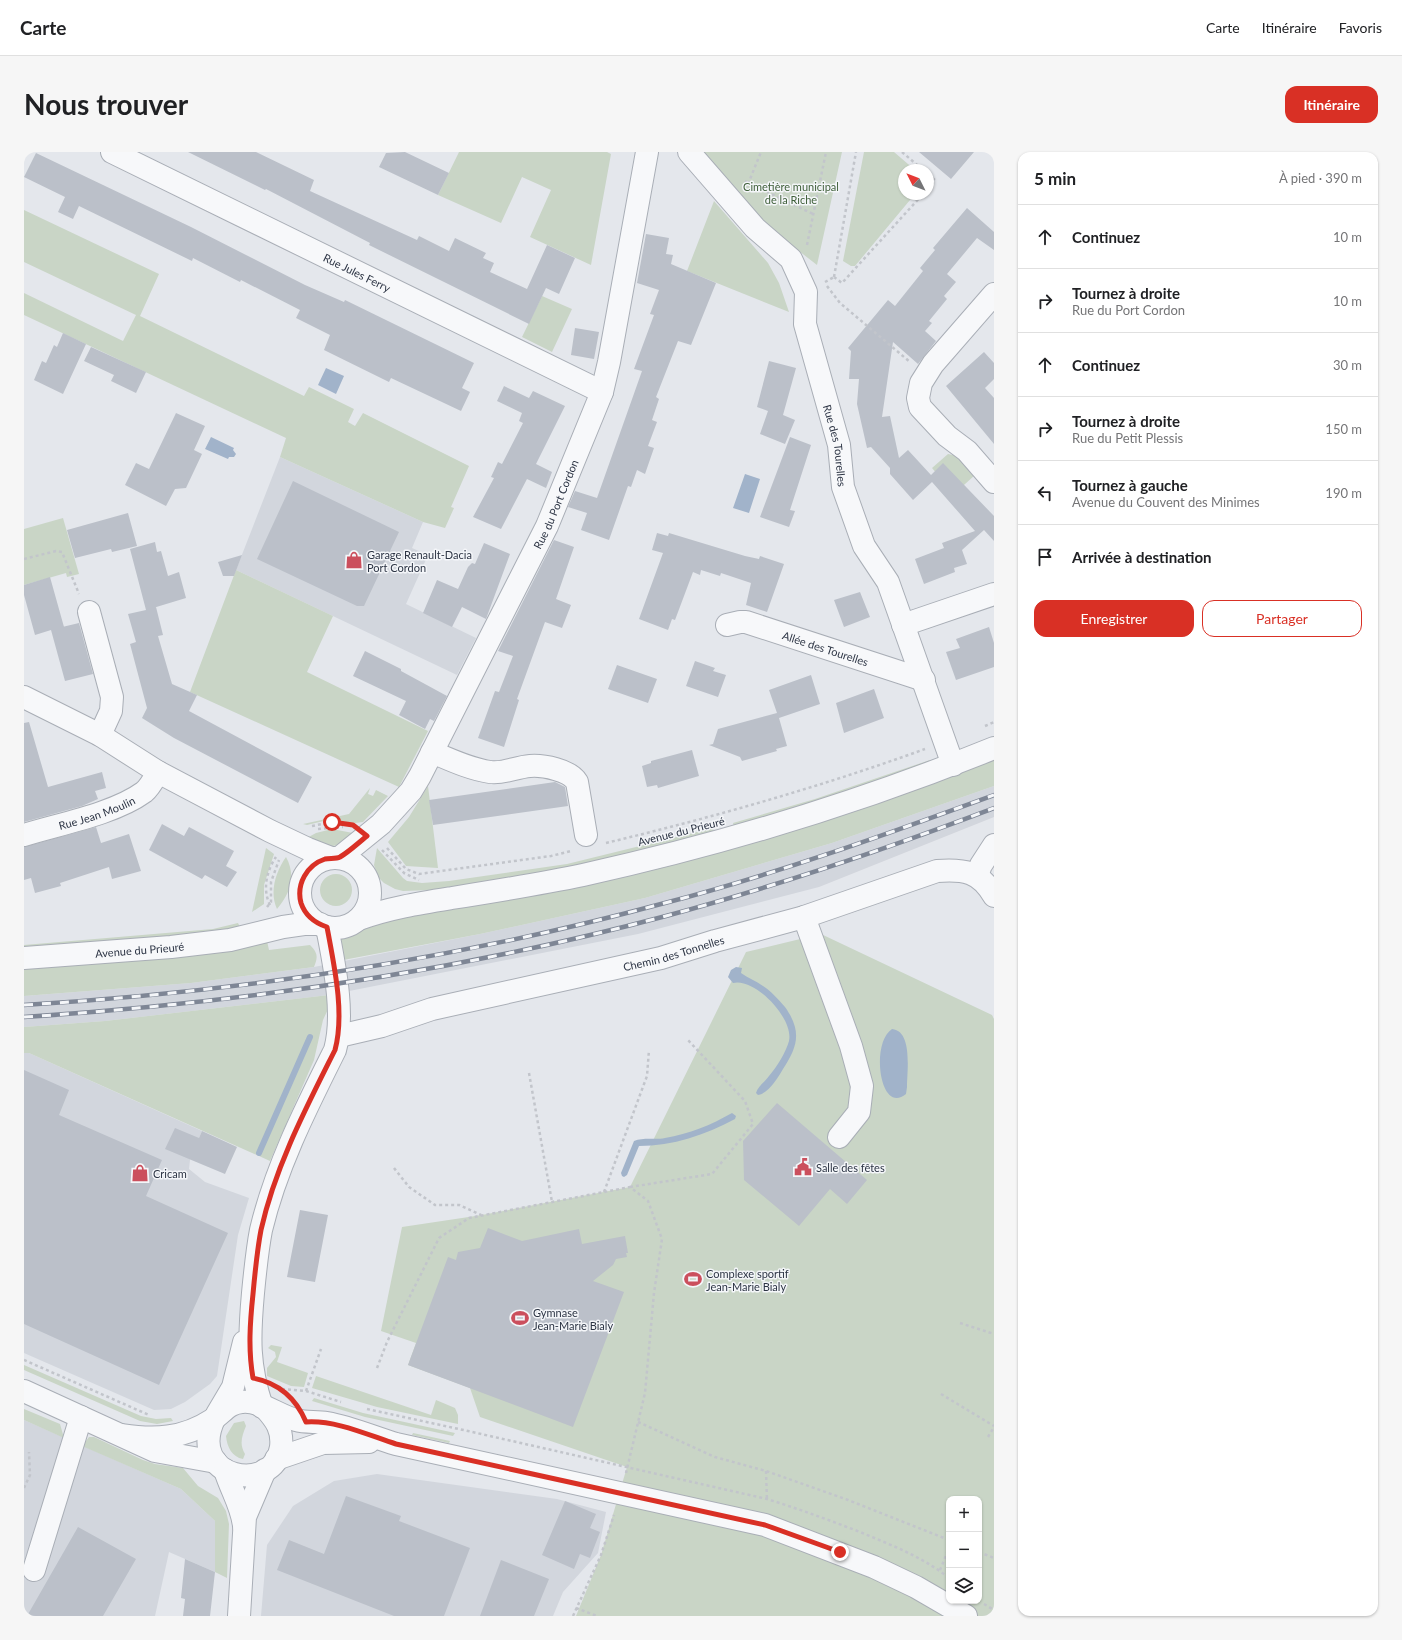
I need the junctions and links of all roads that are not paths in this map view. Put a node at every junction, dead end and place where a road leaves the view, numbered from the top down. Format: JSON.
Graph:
{"nodes":[{"id":1,"x":112,"y":152,"type":"edge"},
{"id":2,"x":647,"y":152,"type":"edge"},
{"id":3,"x":689,"y":152,"type":"edge"},
{"id":4,"x":994,"y":294,"type":"edge"},
{"id":5,"x":602,"y":392,"type":"junction"},
{"id":6,"x":994,"y":482,"type":"edge"},
{"id":7,"x":994,"y":594,"type":"edge"},
{"id":8,"x":89,"y":612,"type":"road end"},
{"id":9,"x":727,"y":625,"type":"dead end"},
{"id":10,"x":903,"y":625,"type":"junction"},
{"id":11,"x":924,"y":680,"type":"junction"},
{"id":12,"x":24,"y":697,"type":"edge"},
{"id":13,"x":100,"y":735,"type":"junction"},
{"id":14,"x":994,"y":748,"type":"edge"},
{"id":15,"x":432,"y":752,"type":"junction"},
{"id":16,"x":953,"y":765,"type":"junction"},
{"id":17,"x":158,"y":772,"type":"junction"},
{"id":18,"x":374,"y":834,"type":"junction"},
{"id":19,"x":24,"y":835,"type":"edge"},
{"id":20,"x":588,"y":843,"type":"road end"},
{"id":21,"x":290,"y":844,"type":"junction"},
{"id":22,"x":994,"y":845,"type":"edge"},
{"id":23,"x":335,"y":858,"type":"junction"},
{"id":24,"x":365,"y":875,"type":"junction"},
{"id":25,"x":977,"y":875,"type":"junction"},
{"id":26,"x":301,"y":887,"type":"junction"},
{"id":27,"x":994,"y":896,"type":"edge"},
{"id":28,"x":438,"y":900,"type":"junction"},
{"id":29,"x":804,"y":916,"type":"junction"},
{"id":30,"x":359,"y":919,"type":"junction"},
{"id":31,"x":323,"y":926,"type":"junction"},
{"id":32,"x":254,"y":934,"type":"junction"},
{"id":33,"x":24,"y":958,"type":"edge"},
{"id":34,"x":339,"y":1036,"type":"junction"},
{"id":35,"x":839,"y":1137,"type":"dead end"},
{"id":36,"x":250,"y":1326,"type":"junction"},
{"id":37,"x":24,"y":1391,"type":"edge"},
{"id":38,"x":264,"y":1408,"type":"junction"},
{"id":39,"x":81,"y":1417,"type":"junction"},
{"id":40,"x":214,"y":1418,"type":"junction"},
{"id":41,"x":122,"y":1435,"type":"junction"},
{"id":42,"x":396,"y":1444,"type":"junction"},
{"id":43,"x":271,"y":1465,"type":"junction"},
{"id":44,"x":220,"y":1466,"type":"junction"},
{"id":45,"x":244,"y":1529,"type":"junction"},
{"id":46,"x":34,"y":1570,"type":"dead end"},
{"id":47,"x":240,"y":1616,"type":"edge"},
{"id":48,"x":966,"y":1616,"type":"edge"}],
"edges":[{"from":1,"to":5,"type":"street","name":"Rue Jules Ferry"},
{"from":2,"to":5,"type":"street","name":"Rue du Port Cordon"},
{"from":3,"to":10,"type":"street","name":"Rue des Tourelles"},
{"from":4,"to":6,"type":"street"},
{"from":5,"to":15,"type":"street","name":"Rue du Port Cordon"},
{"from":7,"to":10,"type":"street"},
{"from":8,"to":13,"type":"street"},
{"from":9,"to":11,"type":"street","name":"Allée des Tourelles"},
{"from":10,"to":11,"type":"street","name":"Rue des Tourelles"},
{"from":11,"to":16,"type":"street","name":"Rue des Tourelles"},
{"from":12,"to":13,"type":"street"},
{"from":13,"to":17,"type":"street"},
{"from":14,"to":16,"type":"street","name":"Avenue du Prieuré"},
{"from":15,"to":18,"type":"street","name":"Rue du Port Cordon"},
{"from":15,"to":20,"type":"street"},
{"from":16,"to":28,"type":"street","name":"Avenue du Prieuré"},
{"from":17,"to":19,"type":"street","name":"Rue Jean Moulin"},
{"from":17,"to":21,"type":"street"},
{"from":18,"to":23,"type":"street","name":"Rue du Port Cordon"},
{"from":18,"to":24,"type":"street","name":"Rue du Port Cordon"},
{"from":21,"to":23,"type":"street"},
{"from":21,"to":26,"type":"street"},
{"from":22,"to":25,"type":"street"},
{"from":23,"to":24,"type":"street"},
{"from":23,"to":26,"type":"street"},
{"from":24,"to":28,"type":"street","name":"Avenue du Prieuré"},
{"from":24,"to":30,"type":"street"},
{"from":25,"to":27,"type":"street"},
{"from":25,"to":29,"type":"street","name":"Chemin des Tonnelles"},
{"from":26,"to":31,"type":"street"},
{"from":26,"to":32,"type":"street","name":"Avenue du Prieuré"},
{"from":28,"to":30,"type":"street","name":"Avenue du Prieuré"},
{"from":29,"to":34,"type":"street","name":"Chemin des Tonnelles"},
{"from":29,"to":35,"type":"street"},
{"from":30,"to":31,"type":"street"},
{"from":31,"to":32,"type":"street","name":"Avenue du Prieuré"},
{"from":31,"to":34,"type":"street"},
{"from":32,"to":33,"type":"street","name":"Avenue du Prieuré"},
{"from":34,"to":36,"type":"street"},
{"from":36,"to":38,"type":"street"},
{"from":36,"to":40,"type":"street"},
{"from":37,"to":39,"type":"street"},
{"from":38,"to":40,"type":"street"},
{"from":38,"to":42,"type":"street"},
{"from":38,"to":43,"type":"street"},
{"from":39,"to":41,"type":"street"},
{"from":39,"to":46,"type":"street"},
{"from":40,"to":41,"type":"street"},
{"from":40,"to":44,"type":"street"},
{"from":41,"to":44,"type":"street"},
{"from":42,"to":43,"type":"street"},
{"from":42,"to":48,"type":"street"},
{"from":43,"to":44,"type":"street"},
{"from":43,"to":45,"type":"street"},
{"from":44,"to":45,"type":"street"},
{"from":45,"to":47,"type":"street"}]}
